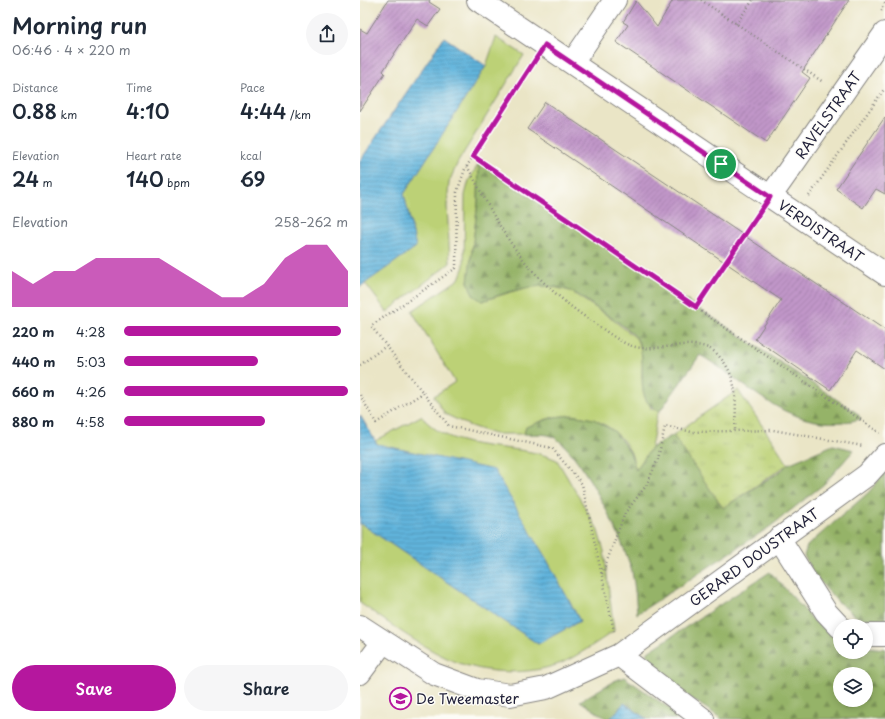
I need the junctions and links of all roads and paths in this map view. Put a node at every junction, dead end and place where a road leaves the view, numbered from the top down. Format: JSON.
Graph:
{"nodes":[{"id":1,"x":478,"y":0,"type":"edge"},
{"id":2,"x":615,"y":0,"type":"edge"},
{"id":3,"x":701,"y":0,"type":"edge"},
{"id":4,"x":753,"y":0,"type":"edge"},
{"id":5,"x":736,"y":24,"type":"junction"},
{"id":6,"x":885,"y":33,"type":"edge"},
{"id":7,"x":545,"y":45,"type":"junction"},
{"id":8,"x":572,"y":63,"type":"junction"},
{"id":9,"x":885,"y":88,"type":"edge"},
{"id":10,"x":842,"y":94,"type":"junction"},
{"id":11,"x":473,"y":156,"type":"junction"},
{"id":12,"x":467,"y":166,"type":"junction"},
{"id":13,"x":770,"y":197,"type":"junction"},
{"id":14,"x":796,"y":215,"type":"junction"},
{"id":15,"x":885,"y":274,"type":"edge"},
{"id":16,"x":696,"y":307,"type":"junction"},
{"id":17,"x":386,"y":346,"type":"junction"},
{"id":18,"x":360,"y":366,"type":"edge"},
{"id":19,"x":422,"y":393,"type":"junction"},
{"id":20,"x":360,"y":395,"type":"edge"},
{"id":21,"x":735,"y":431,"type":"junction"},
{"id":22,"x":885,"y":437,"type":"edge"},
{"id":23,"x":876,"y":451,"type":"edge"},
{"id":24,"x":779,"y":538,"type":"junction"},
{"id":25,"x":602,"y":574,"type":"junction"},
{"id":26,"x":833,"y":620,"type":"edge"},
{"id":27,"x":360,"y":626,"type":"edge"},
{"id":28,"x":873,"y":635,"type":"edge"},
{"id":29,"x":885,"y":635,"type":"edge"},
{"id":30,"x":383,"y":642,"type":"junction"},
{"id":31,"x":619,"y":655,"type":"junction"},
{"id":32,"x":360,"y":673,"type":"edge"},
{"id":33,"x":703,"y":719,"type":"edge"}],
"edges":[{"from":1,"to":7,"type":"street","name":"VERDISTRAAT"},
{"from":2,"to":8,"type":"street"},
{"from":3,"to":5,"type":"path"},
{"from":4,"to":5,"type":"path"},
{"from":5,"to":10,"type":"path"},
{"from":6,"to":10,"type":"street","name":"RAVELSTRAAT"},
{"from":7,"to":8,"type":"street","name":"VERDISTRAAT"},
{"from":7,"to":11,"type":"path"},
{"from":8,"to":13,"type":"street","name":"VERDISTRAAT"},
{"from":9,"to":14,"type":"path"},
{"from":10,"to":13,"type":"street","name":"RAVELSTRAAT"},
{"from":11,"to":12,"type":"path"},
{"from":11,"to":16,"type":"path"},
{"from":12,"to":17,"type":"path"},
{"from":12,"to":21,"type":"path"},
{"from":13,"to":14,"type":"street","name":"VERDISTRAAT"},
{"from":13,"to":16,"type":"path"},
{"from":14,"to":15,"type":"street","name":"VERDISTRAAT"},
{"from":16,"to":22,"type":"path"},
{"from":17,"to":18,"type":"path"},
{"from":17,"to":19,"type":"path"},
{"from":19,"to":20,"type":"path"},
{"from":19,"to":25,"type":"path"},
{"from":21,"to":23,"type":"path"},
{"from":21,"to":25,"type":"path"},
{"from":23,"to":24,"type":"street","name":"GERARD DOUSTRAAT"},
{"from":24,"to":26,"type":"street"},
{"from":24,"to":31,"type":"street","name":"GERARD DOUSTRAAT"},
{"from":25,"to":31,"type":"path"},
{"from":27,"to":30,"type":"street","name":"GERARD DOUSTRAAT"},
{"from":28,"to":29,"type":"street"},
{"from":30,"to":31,"type":"street","name":"GERARD DOUSTRAAT"},
{"from":30,"to":32,"type":"street"},
{"from":31,"to":33,"type":"street"}]}
